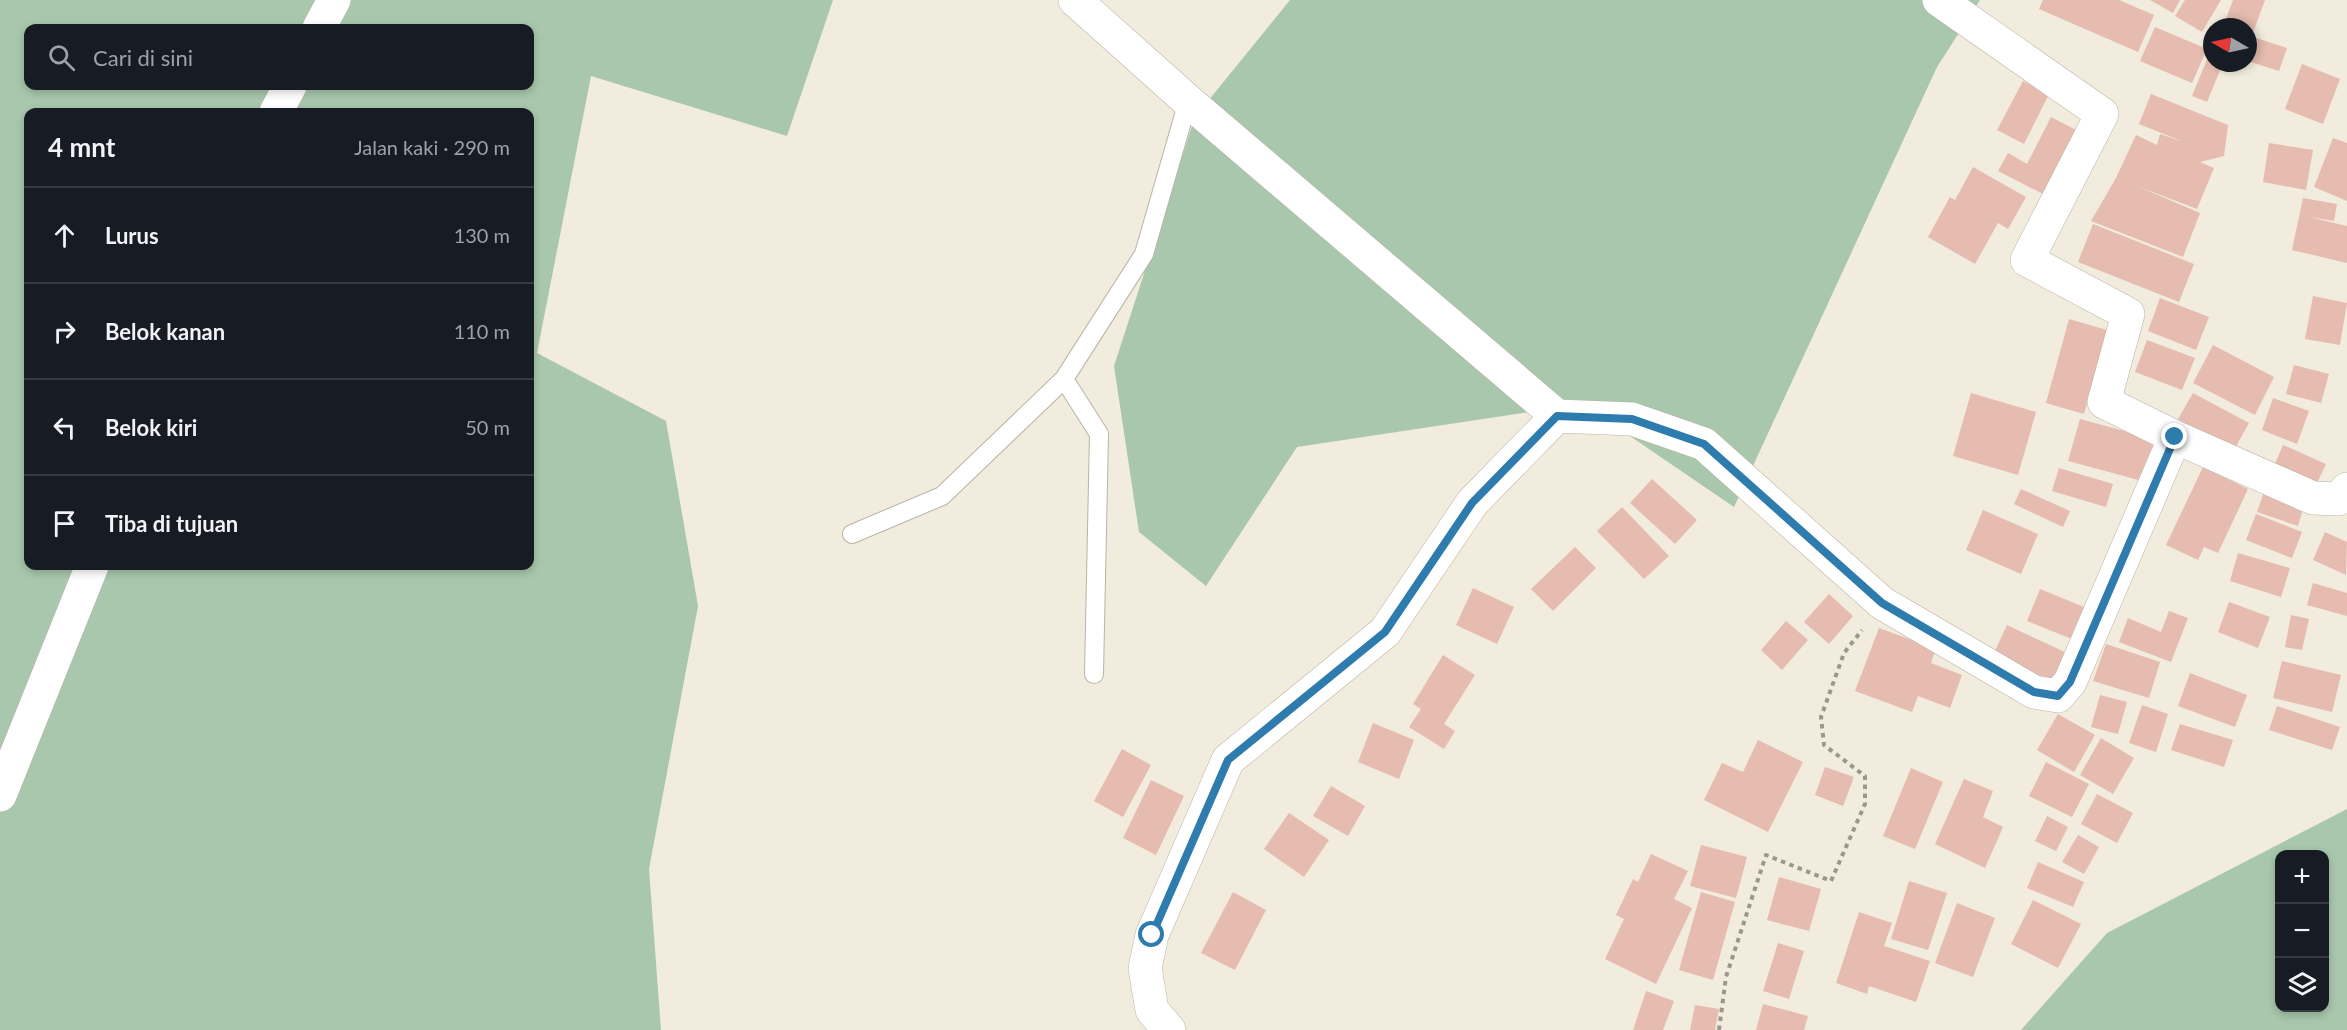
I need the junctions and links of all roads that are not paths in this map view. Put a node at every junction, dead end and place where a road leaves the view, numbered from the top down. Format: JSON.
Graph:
{"nodes":[{"id":1,"x":334,"y":0,"type":"edge"},
{"id":2,"x":1075,"y":0,"type":"edge"},
{"id":3,"x":1939,"y":0,"type":"edge"},
{"id":4,"x":321,"y":24,"type":"edge"},
{"id":5,"x":288,"y":90,"type":"edge"},
{"id":6,"x":1188,"y":101,"type":"junction"},
{"id":7,"x":278,"y":108,"type":"edge"},
{"id":8,"x":1064,"y":379,"type":"junction"},
{"id":9,"x":1557,"y":416,"type":"junction"},
{"id":10,"x":2175,"y":437,"type":"junction"},
{"id":11,"x":2347,"y":489,"type":"edge"},
{"id":12,"x":852,"y":534,"type":"dead end"},
{"id":13,"x":90,"y":570,"type":"edge"},
{"id":14,"x":1094,"y":674,"type":"dead end"},
{"id":15,"x":0,"y":795,"type":"edge"},
{"id":16,"x":1169,"y":1030,"type":"edge"}],
"edges":[{"from":1,"to":4,"type":"street"},
{"from":2,"to":6,"type":"street"},
{"from":3,"to":10,"type":"street"},
{"from":5,"to":7,"type":"street"},
{"from":6,"to":8,"type":"lane"},
{"from":6,"to":9,"type":"street"},
{"from":8,"to":12,"type":"lane"},
{"from":8,"to":14,"type":"lane"},
{"from":9,"to":10,"type":"street"},
{"from":9,"to":16,"type":"street"},
{"from":10,"to":11,"type":"street"},
{"from":13,"to":15,"type":"street"}]}
